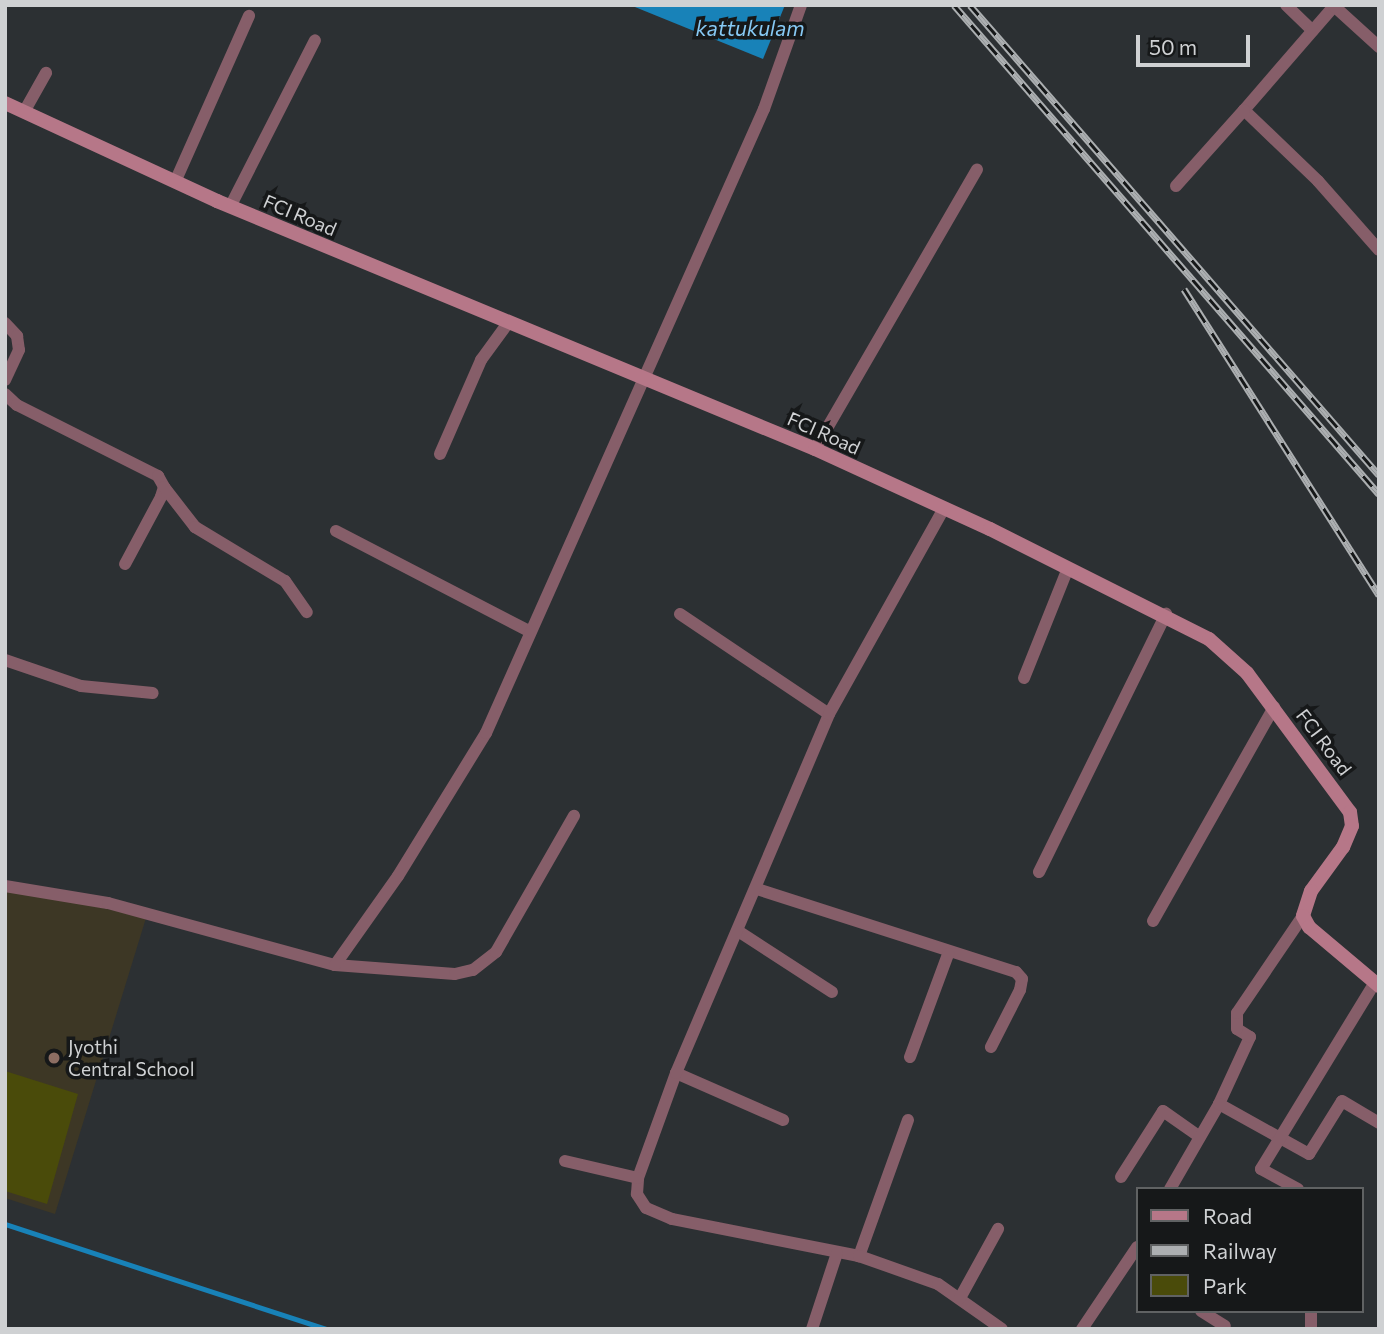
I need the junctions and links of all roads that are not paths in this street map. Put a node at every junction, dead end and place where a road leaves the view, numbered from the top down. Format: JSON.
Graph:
{"nodes":[{"id":1,"x":801,"y":5,"type":"edge"},
{"id":2,"x":1286,"y":5,"type":"edge"},
{"id":3,"x":1335,"y":6,"type":"edge"},
{"id":4,"x":249,"y":16,"type":"dead end"},
{"id":5,"x":1313,"y":31,"type":"junction"},
{"id":6,"x":315,"y":40,"type":"dead end"},
{"id":7,"x":1379,"y":47,"type":"edge"},
{"id":8,"x":46,"y":73,"type":"dead end"},
{"id":9,"x":5,"y":103,"type":"edge"},
{"id":10,"x":1244,"y":110,"type":"junction"},
{"id":11,"x":24,"y":112,"type":"junction"},
{"id":12,"x":977,"y":170,"type":"dead end"},
{"id":13,"x":175,"y":182,"type":"junction"},
{"id":14,"x":1176,"y":186,"type":"dead end"},
{"id":15,"x":230,"y":207,"type":"junction"},
{"id":16,"x":1379,"y":250,"type":"edge"},
{"id":17,"x":5,"y":323,"type":"edge"},
{"id":18,"x":508,"y":323,"type":"junction"},
{"id":19,"x":5,"y":380,"type":"edge"},
{"id":20,"x":646,"y":381,"type":"junction"},
{"id":21,"x":5,"y":394,"type":"edge"},
{"id":22,"x":815,"y":449,"type":"junction"},
{"id":23,"x":440,"y":454,"type":"dead end"},
{"id":24,"x":164,"y":487,"type":"junction"},
{"id":25,"x":943,"y":510,"type":"junction"},
{"id":26,"x":337,"y":531,"type":"dead end"},
{"id":27,"x":125,"y":564,"type":"dead end"},
{"id":28,"x":1068,"y":568,"type":"junction"},
{"id":29,"x":307,"y":612,"type":"dead end"},
{"id":30,"x":680,"y":614,"type":"dead end"},
{"id":31,"x":1166,"y":614,"type":"junction"},
{"id":32,"x":529,"y":631,"type":"junction"},
{"id":33,"x":5,"y":660,"type":"edge"},
{"id":34,"x":1024,"y":678,"type":"dead end"},
{"id":35,"x":153,"y":693,"type":"dead end"},
{"id":36,"x":1274,"y":707,"type":"junction"},
{"id":37,"x":829,"y":714,"type":"junction"},
{"id":38,"x":574,"y":816,"type":"dead end"},
{"id":39,"x":1039,"y":872,"type":"dead end"},
{"id":40,"x":5,"y":886,"type":"edge"},
{"id":41,"x":757,"y":889,"type":"junction"},
{"id":42,"x":1303,"y":916,"type":"junction"},
{"id":43,"x":1153,"y":921,"type":"dead end"},
{"id":44,"x":738,"y":931,"type":"junction"},
{"id":45,"x":948,"y":954,"type":"junction"},
{"id":46,"x":335,"y":965,"type":"junction"},
{"id":47,"x":1377,"y":984,"type":"edge"},
{"id":48,"x":832,"y":992,"type":"dead end"},
{"id":49,"x":991,"y":1047,"type":"dead end"},
{"id":50,"x":910,"y":1057,"type":"dead end"},
{"id":51,"x":676,"y":1073,"type":"junction"},
{"id":52,"x":1219,"y":1104,"type":"junction"},
{"id":53,"x":783,"y":1120,"type":"dead end"},
{"id":54,"x":908,"y":1120,"type":"dead end"},
{"id":55,"x":1379,"y":1123,"type":"edge"},
{"id":56,"x":1278,"y":1136,"type":"junction"},
{"id":57,"x":1200,"y":1137,"type":"junction"},
{"id":58,"x":565,"y":1161,"type":"dead end"},
{"id":59,"x":1121,"y":1177,"type":"dead end"},
{"id":60,"x":638,"y":1178,"type":"junction"},
{"id":61,"x":1171,"y":1187,"type":"edge"},
{"id":62,"x":1294,"y":1187,"type":"edge"},
{"id":63,"x":998,"y":1229,"type":"dead end"},
{"id":64,"x":837,"y":1253,"type":"junction"},
{"id":65,"x":859,"y":1256,"type":"junction"},
{"id":66,"x":1132,"y":1267,"type":"edge"},
{"id":67,"x":960,"y":1298,"type":"junction"},
{"id":68,"x":1204,"y":1313,"type":"edge"},
{"id":69,"x":1225,"y":1326,"type":"dead end"},
{"id":70,"x":812,"y":1329,"type":"edge"},
{"id":71,"x":1002,"y":1329,"type":"edge"},
{"id":72,"x":1082,"y":1329,"type":"edge"}],
"edges":[{"from":1,"to":20,"type":"street"},
{"from":2,"to":5,"type":"street"},
{"from":3,"to":5,"type":"street"},
{"from":3,"to":7,"type":"street"},
{"from":4,"to":13,"type":"street"},
{"from":5,"to":10,"type":"street"},
{"from":6,"to":15,"type":"street"},
{"from":8,"to":11,"type":"street"},
{"from":9,"to":11,"type":"street","name":"FCI Road"},
{"from":10,"to":14,"type":"street"},
{"from":10,"to":16,"type":"street"},
{"from":11,"to":13,"type":"street","name":"FCI Road"},
{"from":12,"to":22,"type":"street"},
{"from":13,"to":15,"type":"street","name":"FCI Road"},
{"from":15,"to":18,"type":"street","name":"FCI Road"},
{"from":17,"to":19,"type":"street"},
{"from":18,"to":20,"type":"street","name":"FCI Road"},
{"from":18,"to":23,"type":"street"},
{"from":20,"to":22,"type":"street","name":"FCI Road"},
{"from":20,"to":32,"type":"street"},
{"from":21,"to":24,"type":"street"},
{"from":22,"to":25,"type":"street","name":"FCI Road"},
{"from":24,"to":27,"type":"street"},
{"from":24,"to":29,"type":"street"},
{"from":25,"to":28,"type":"street","name":"FCI Road"},
{"from":25,"to":37,"type":"street"},
{"from":26,"to":32,"type":"street"},
{"from":28,"to":31,"type":"street","name":"FCI Road"},
{"from":28,"to":34,"type":"street"},
{"from":30,"to":37,"type":"street"},
{"from":31,"to":36,"type":"street","name":"FCI Road"},
{"from":31,"to":39,"type":"street"},
{"from":32,"to":46,"type":"street"},
{"from":33,"to":35,"type":"street"},
{"from":36,"to":42,"type":"street","name":"FCI Road"},
{"from":36,"to":43,"type":"street"},
{"from":37,"to":41,"type":"street"},
{"from":38,"to":46,"type":"street"},
{"from":40,"to":46,"type":"street"},
{"from":41,"to":44,"type":"street"},
{"from":41,"to":45,"type":"street"},
{"from":42,"to":47,"type":"street"},
{"from":42,"to":52,"type":"street"},
{"from":44,"to":48,"type":"street"},
{"from":44,"to":51,"type":"street"},
{"from":45,"to":49,"type":"street"},
{"from":45,"to":50,"type":"street"},
{"from":47,"to":56,"type":"street"},
{"from":51,"to":53,"type":"street"},
{"from":51,"to":60,"type":"street"},
{"from":52,"to":56,"type":"street"},
{"from":52,"to":57,"type":"street"},
{"from":54,"to":65,"type":"street"},
{"from":55,"to":56,"type":"street"},
{"from":56,"to":62,"type":"street"},
{"from":57,"to":59,"type":"street"},
{"from":57,"to":61,"type":"street"},
{"from":58,"to":60,"type":"street"},
{"from":60,"to":64,"type":"street"},
{"from":63,"to":67,"type":"street"},
{"from":64,"to":65,"type":"street"},
{"from":64,"to":70,"type":"street"},
{"from":65,"to":67,"type":"street"},
{"from":66,"to":72,"type":"street"},
{"from":67,"to":71,"type":"street"},
{"from":68,"to":69,"type":"street"}]}
